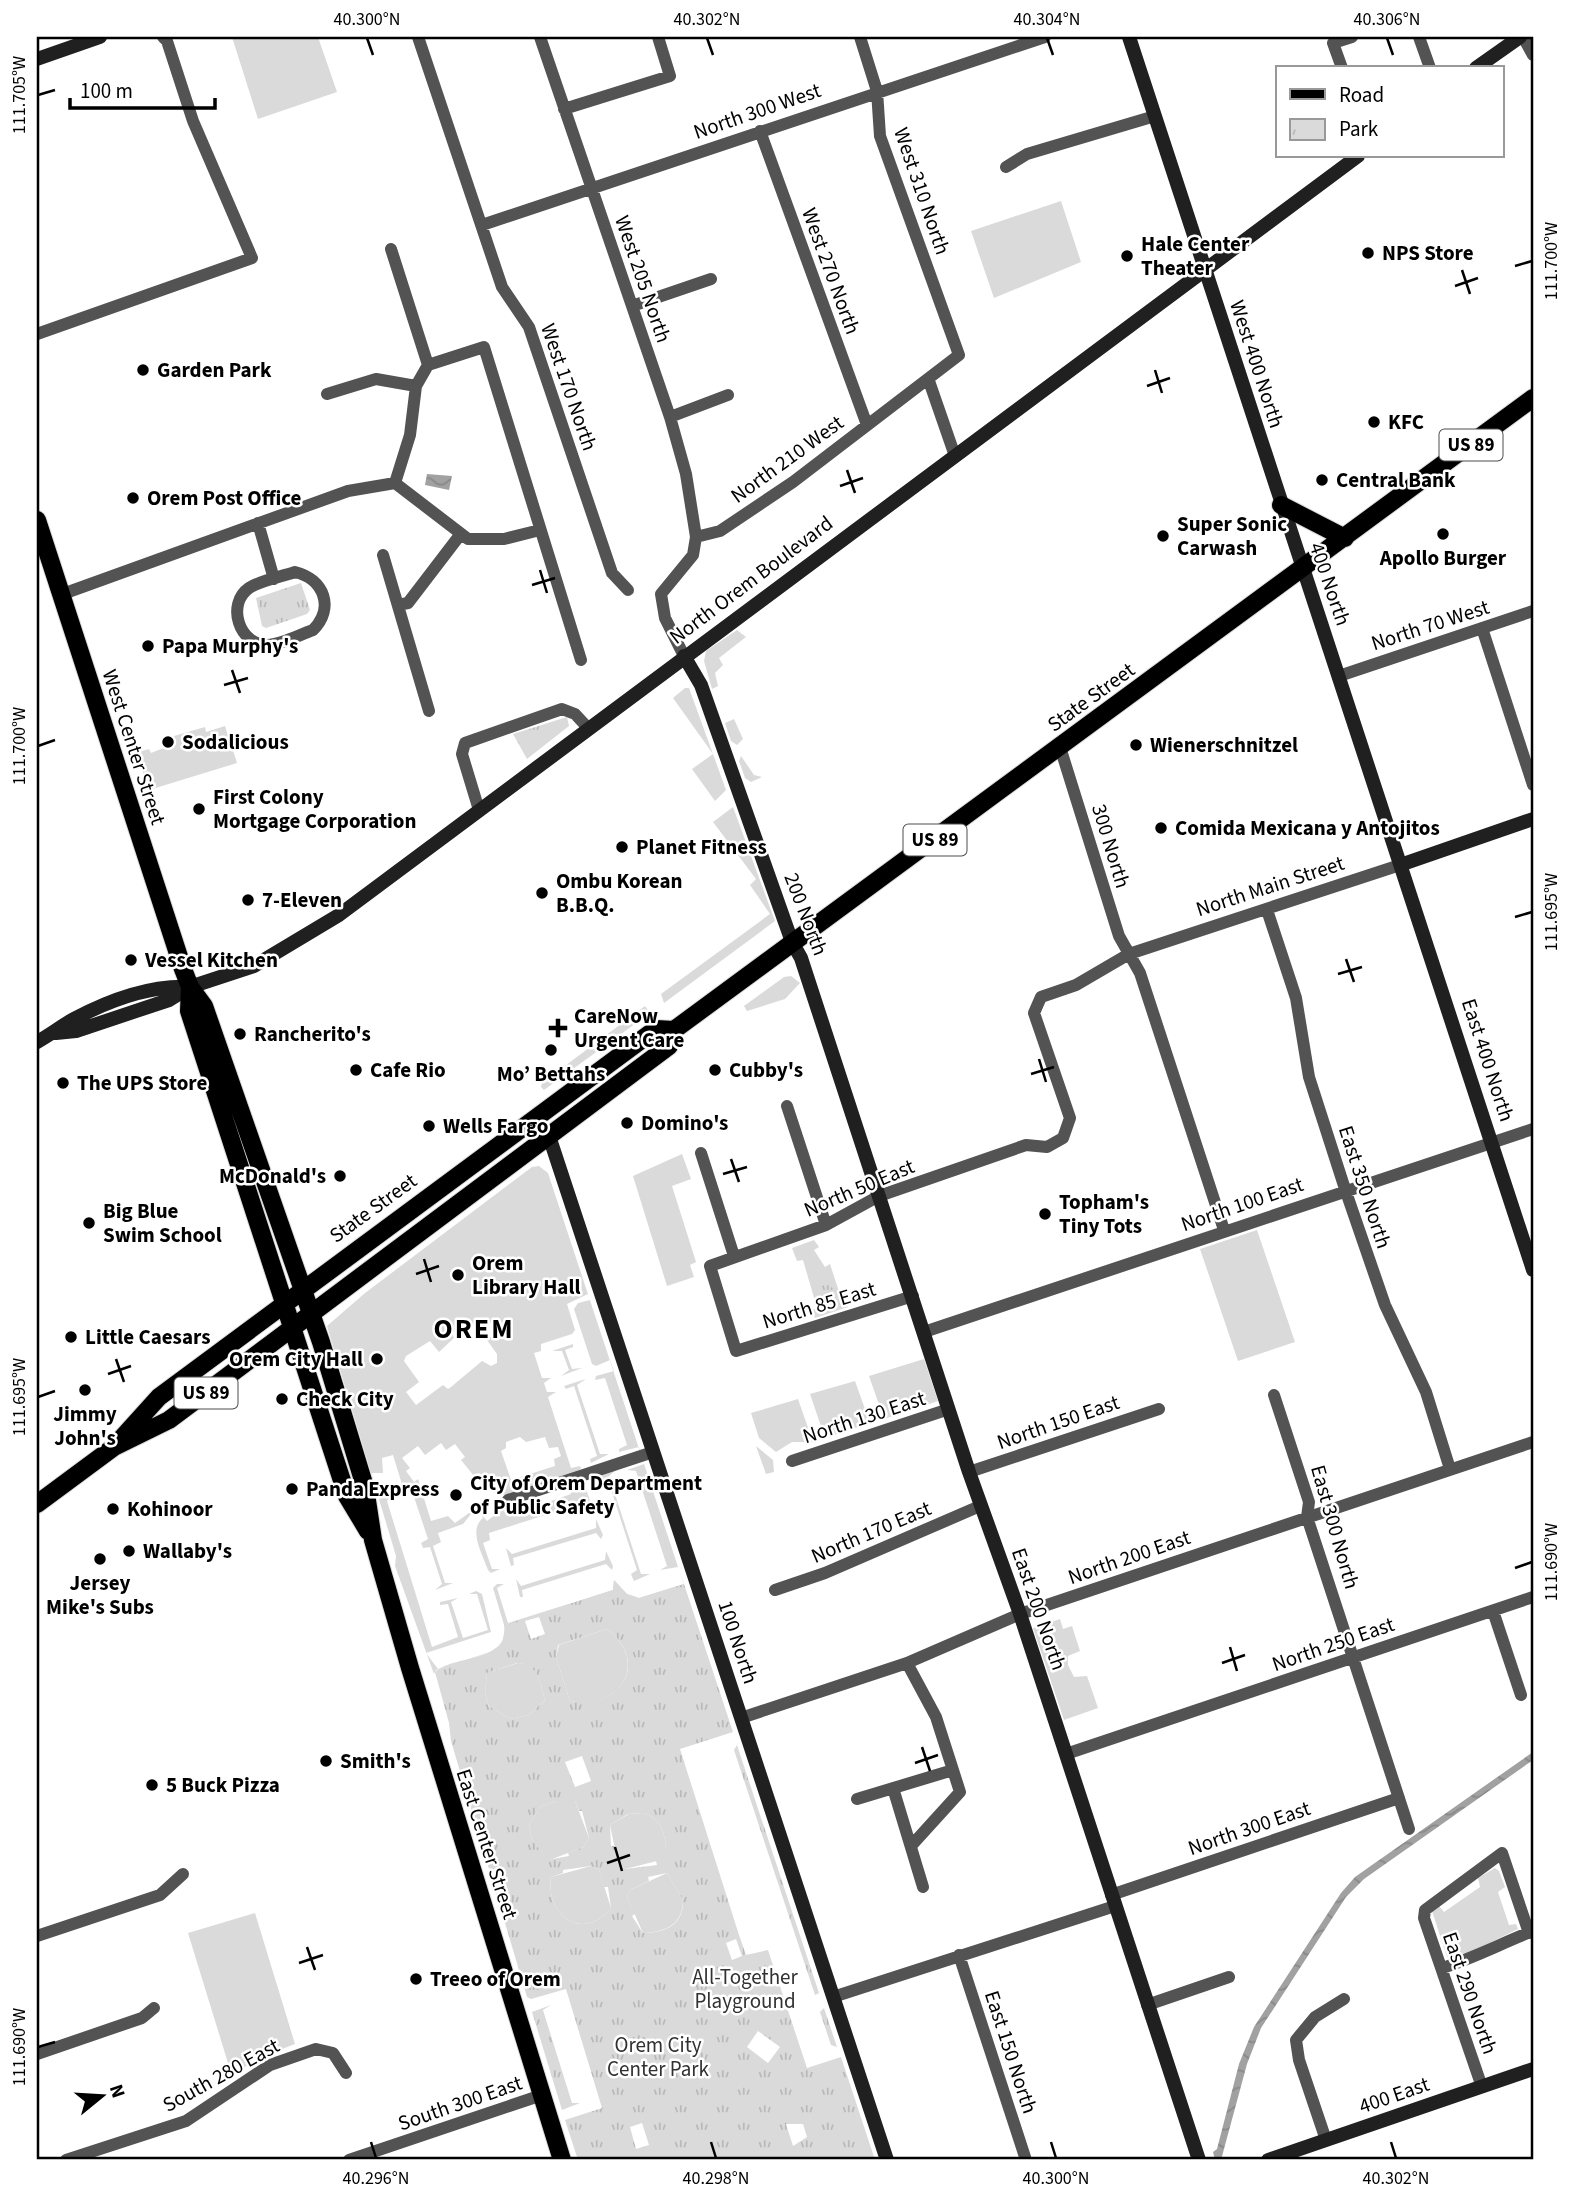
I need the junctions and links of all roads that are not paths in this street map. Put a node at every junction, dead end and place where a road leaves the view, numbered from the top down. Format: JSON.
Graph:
{"nodes":[{"id":1,"x":100,"y":37,"type":"edge"},
{"id":2,"x":163,"y":37,"type":"edge"},
{"id":3,"x":418,"y":37,"type":"edge"},
{"id":4,"x":540,"y":37,"type":"edge"},
{"id":5,"x":658,"y":37,"type":"edge"},
{"id":6,"x":860,"y":37,"type":"edge"},
{"id":7,"x":1045,"y":37,"type":"edge"},
{"id":8,"x":1129,"y":37,"type":"edge"},
{"id":9,"x":1352,"y":37,"type":"edge"},
{"id":10,"x":1419,"y":37,"type":"edge"},
{"id":11,"x":1521,"y":37,"type":"edge"},
{"id":12,"x":1533,"y":55,"type":"edge"},
{"id":13,"x":37,"y":59,"type":"edge"},
{"id":14,"x":1341,"y":66,"type":"edge"},
{"id":15,"x":1429,"y":66,"type":"edge"},
{"id":16,"x":1479,"y":66,"type":"edge"},
{"id":17,"x":877,"y":91,"type":"junction"},
{"id":18,"x":564,"y":109,"type":"junction"},
{"id":19,"x":1155,"y":116,"type":"junction"},
{"id":20,"x":760,"y":131,"type":"junction"},
{"id":21,"x":1355,"y":158,"type":"edge"},
{"id":22,"x":1006,"y":167,"type":"dead end"},
{"id":23,"x":592,"y":187,"type":"junction"},
{"id":24,"x":482,"y":225,"type":"junction"},
{"id":25,"x":391,"y":249,"type":"dead end"},
{"id":26,"x":1205,"y":271,"type":"junction"},
{"id":27,"x":711,"y":279,"type":"dead end"},
{"id":28,"x":632,"y":306,"type":"junction"},
{"id":29,"x":37,"y":334,"type":"edge"},
{"id":30,"x":959,"y":355,"type":"joint"},
{"id":31,"x":428,"y":365,"type":"junction"},
{"id":32,"x":929,"y":381,"type":"junction"},
{"id":33,"x":416,"y":386,"type":"junction"},
{"id":34,"x":327,"y":394,"type":"dead end"},
{"id":35,"x":728,"y":395,"type":"dead end"},
{"id":36,"x":1533,"y":398,"type":"edge"},
{"id":37,"x":670,"y":417,"type":"junction"},
{"id":38,"x":867,"y":425,"type":"junction"},
{"id":39,"x":955,"y":456,"type":"junction"},
{"id":40,"x":395,"y":483,"type":"junction"},
{"id":41,"x":1282,"y":505,"type":"junction"},
{"id":42,"x":37,"y":520,"type":"edge"},
{"id":43,"x":258,"y":523,"type":"junction"},
{"id":44,"x":540,"y":530,"type":"junction"},
{"id":45,"x":460,"y":535,"type":"junction"},
{"id":46,"x":696,"y":537,"type":"junction"},
{"id":47,"x":1345,"y":538,"type":"junction"},
{"id":48,"x":383,"y":555,"type":"dead end"},
{"id":49,"x":1303,"y":568,"type":"junction"},
{"id":50,"x":274,"y":579,"type":"junction"},
{"id":51,"x":628,"y":590,"type":"dead end"},
{"id":52,"x":60,"y":595,"type":"junction"},
{"id":53,"x":398,"y":605,"type":"junction"},
{"id":54,"x":1533,"y":611,"type":"edge"},
{"id":55,"x":1482,"y":628,"type":"junction"},
{"id":56,"x":684,"y":656,"type":"junction"},
{"id":57,"x":582,"y":660,"type":"dead end"},
{"id":58,"x":1339,"y":676,"type":"junction"},
{"id":59,"x":429,"y":711,"type":"dead end"},
{"id":60,"x":589,"y":729,"type":"junction"},
{"id":61,"x":1060,"y":747,"type":"junction"},
{"id":62,"x":1533,"y":785,"type":"edge"},
{"id":63,"x":479,"y":810,"type":"junction"},
{"id":64,"x":1533,"y":819,"type":"edge"},
{"id":65,"x":1403,"y":864,"type":"junction"},
{"id":66,"x":1267,"y":910,"type":"junction"},
{"id":67,"x":792,"y":942,"type":"junction"},
{"id":68,"x":1129,"y":954,"type":"junction"},
{"id":69,"x":190,"y":987,"type":"junction"},
{"id":70,"x":674,"y":1030,"type":"junction"},
{"id":71,"x":37,"y":1042,"type":"edge"},
{"id":72,"x":838,"y":1072,"type":"joint"},
{"id":73,"x":568,"y":1094,"type":"junction"},
{"id":74,"x":787,"y":1106,"type":"dead end"},
{"id":75,"x":1533,"y":1129,"type":"edge"},
{"id":76,"x":549,"y":1136,"type":"junction"},
{"id":77,"x":1063,"y":1138,"type":"joint"},
{"id":78,"x":1492,"y":1142,"type":"junction"},
{"id":79,"x":701,"y":1153,"type":"dead end"},
{"id":80,"x":1345,"y":1189,"type":"junction"},
{"id":81,"x":880,"y":1196,"type":"junction"},
{"id":82,"x":826,"y":1226,"type":"junction"},
{"id":83,"x":1224,"y":1230,"type":"junction"},
{"id":84,"x":734,"y":1256,"type":"junction"},
{"id":85,"x":1533,"y":1269,"type":"edge"},
{"id":86,"x":302,"y":1288,"type":"junction"},
{"id":87,"x":913,"y":1296,"type":"junction"},
{"id":88,"x":284,"y":1301,"type":"junction"},
{"id":89,"x":311,"y":1315,"type":"junction"},
{"id":90,"x":292,"y":1329,"type":"junction"},
{"id":91,"x":924,"y":1332,"type":"junction"},
{"id":92,"x":736,"y":1351,"type":"joint"},
{"id":93,"x":1274,"y":1395,"type":"dead end"},
{"id":94,"x":949,"y":1409,"type":"junction"},
{"id":95,"x":1159,"y":1409,"type":"dead end"},
{"id":96,"x":1533,"y":1442,"type":"edge"},
{"id":97,"x":114,"y":1447,"type":"junction"},
{"id":98,"x":653,"y":1452,"type":"junction"},
{"id":99,"x":792,"y":1461,"type":"dead end"},
{"id":100,"x":1450,"y":1469,"type":"junction"},
{"id":101,"x":969,"y":1472,"type":"junction"},
{"id":102,"x":508,"y":1500,"type":"dead end"},
{"id":103,"x":37,"y":1504,"type":"edge"},
{"id":104,"x":980,"y":1506,"type":"junction"},
{"id":105,"x":1307,"y":1517,"type":"junction"},
{"id":106,"x":373,"y":1540,"type":"junction"},
{"id":107,"x":775,"y":1591,"type":"dead end"},
{"id":108,"x":1533,"y":1597,"type":"edge"},
{"id":109,"x":1493,"y":1611,"type":"junction"},
{"id":110,"x":1020,"y":1614,"type":"junction"},
{"id":111,"x":1354,"y":1658,"type":"junction"},
{"id":112,"x":907,"y":1664,"type":"junction"},
{"id":113,"x":1521,"y":1695,"type":"dead end"},
{"id":114,"x":741,"y":1718,"type":"junction"},
{"id":115,"x":1066,"y":1754,"type":"junction"},
{"id":116,"x":953,"y":1770,"type":"junction"},
{"id":117,"x":893,"y":1788,"type":"junction"},
{"id":118,"x":1399,"y":1798,"type":"junction"},
{"id":119,"x":857,"y":1799,"type":"dead end"},
{"id":120,"x":1409,"y":1829,"type":"dead end"},
{"id":121,"x":911,"y":1846,"type":"junction"},
{"id":122,"x":183,"y":1874,"type":"dead end"},
{"id":123,"x":923,"y":1887,"type":"dead end"},
{"id":124,"x":1113,"y":1900,"type":"junction"},
{"id":125,"x":1531,"y":1932,"type":"edge"},
{"id":126,"x":37,"y":1936,"type":"edge"},
{"id":127,"x":959,"y":1955,"type":"junction"},
{"id":128,"x":1442,"y":1968,"type":"junction"},
{"id":129,"x":1228,"y":1977,"type":"dead end"},
{"id":130,"x":833,"y":1997,"type":"junction"},
{"id":131,"x":1344,"y":1998,"type":"dead end"},
{"id":132,"x":1147,"y":2005,"type":"junction"},
{"id":133,"x":154,"y":2008,"type":"dead end"},
{"id":134,"x":37,"y":2054,"type":"edge"},
{"id":135,"x":1533,"y":2069,"type":"edge"},
{"id":136,"x":346,"y":2073,"type":"dead end"},
{"id":137,"x":1482,"y":2087,"type":"junction"},
{"id":138,"x":542,"y":2095,"type":"junction"},
{"id":139,"x":1326,"y":2140,"type":"junction"},
{"id":140,"x":66,"y":2160,"type":"edge"},
{"id":141,"x":349,"y":2160,"type":"edge"},
{"id":142,"x":562,"y":2160,"type":"edge"},
{"id":143,"x":887,"y":2160,"type":"edge"},
{"id":144,"x":1026,"y":2160,"type":"edge"},
{"id":145,"x":1199,"y":2160,"type":"edge"},
{"id":146,"x":1268,"y":2160,"type":"edge"}],
"edges":[{"from":1,"to":13,"type":"street"},
{"from":2,"to":29,"type":"street"},
{"from":3,"to":24,"type":"street","name":"West 170 North"},
{"from":4,"to":18,"type":"street","name":"West 205 North"},
{"from":5,"to":18,"type":"street"},
{"from":6,"to":17,"type":"street","name":"West 310 North"},
{"from":7,"to":17,"type":"street","name":"North 300 West"},
{"from":8,"to":19,"type":"street","name":"West 400 North"},
{"from":9,"to":14,"type":"street"},
{"from":10,"to":15,"type":"street"},
{"from":11,"to":12,"type":"street"},
{"from":11,"to":16,"type":"street"},
{"from":17,"to":20,"type":"street","name":"North 300 West"},
{"from":17,"to":30,"type":"street","name":"West 310 North"},
{"from":18,"to":23,"type":"street","name":"West 205 North"},
{"from":19,"to":22,"type":"street"},
{"from":19,"to":26,"type":"street","name":"West 400 North"},
{"from":20,"to":23,"type":"street","name":"North 300 West"},
{"from":20,"to":38,"type":"street","name":"West 270 North"},
{"from":21,"to":26,"type":"street","name":"North Orem Boulevard"},
{"from":23,"to":24,"type":"street","name":"North 300 West"},
{"from":23,"to":28,"type":"street","name":"West 205 North"},
{"from":24,"to":51,"type":"street","name":"West 170 North"},
{"from":25,"to":31,"type":"street"},
{"from":26,"to":39,"type":"street","name":"North Orem Boulevard"},
{"from":26,"to":41,"type":"street","name":"West 400 North"},
{"from":27,"to":28,"type":"street"},
{"from":28,"to":37,"type":"street","name":"West 205 North"},
{"from":30,"to":32,"type":"street","name":"North 210 West"},
{"from":31,"to":33,"type":"street"},
{"from":31,"to":44,"type":"street"},
{"from":32,"to":38,"type":"street","name":"North 210 West"},
{"from":32,"to":39,"type":"street"},
{"from":33,"to":34,"type":"street"},
{"from":33,"to":40,"type":"street"},
{"from":35,"to":37,"type":"street"},
{"from":36,"to":47,"type":"main road","name":"State Street","number":"US 89"},
{"from":37,"to":46,"type":"street","name":"West 205 North"},
{"from":38,"to":46,"type":"street","name":"North 210 West"},
{"from":39,"to":56,"type":"street","name":"North Orem Boulevard"},
{"from":40,"to":43,"type":"street"},
{"from":40,"to":45,"type":"street"},
{"from":41,"to":47,"type":"main road"},
{"from":41,"to":49,"type":"street","name":"400 North"},
{"from":42,"to":52,"type":"main road","name":"West Center Street"},
{"from":43,"to":50,"type":"street"},
{"from":43,"to":52,"type":"street"},
{"from":44,"to":45,"type":"street"},
{"from":44,"to":57,"type":"street"},
{"from":45,"to":53,"type":"street"},
{"from":46,"to":56,"type":"street"},
{"from":47,"to":49,"type":"main road","name":"State Street","number":"US 89"},
{"from":48,"to":53,"type":"street"},
{"from":49,"to":58,"type":"street","name":"400 North"},
{"from":49,"to":61,"type":"main road","name":"State Street","number":"US 89"},
{"from":50,"to":50,"type":"street"},
{"from":52,"to":69,"type":"main road","name":"West Center Street"},
{"from":53,"to":59,"type":"street"},
{"from":54,"to":55,"type":"street","name":"North 70 West"},
{"from":55,"to":58,"type":"street","name":"North 70 West"},
{"from":55,"to":62,"type":"street"},
{"from":56,"to":60,"type":"street","name":"North Orem Boulevard"},
{"from":56,"to":67,"type":"street","name":"200 North"},
{"from":58,"to":65,"type":"street"},
{"from":60,"to":63,"type":"street","name":"North Orem Boulevard"},
{"from":60,"to":63,"type":"street"},
{"from":61,"to":67,"type":"main road","name":"State Street","number":"US 89"},
{"from":61,"to":68,"type":"street","name":"300 North"},
{"from":63,"to":69,"type":"street","name":"North Orem Boulevard"},
{"from":64,"to":65,"type":"street","name":"North Main Street"},
{"from":65,"to":66,"type":"street","name":"North Main Street"},
{"from":65,"to":78,"type":"street","name":"East 400 North"},
{"from":66,"to":68,"type":"street","name":"North Main Street"},
{"from":66,"to":80,"type":"street","name":"East 350 North"},
{"from":67,"to":70,"type":"main road","name":"State Street","number":"US 89"},
{"from":67,"to":72,"type":"street","name":"200 North"},
{"from":68,"to":77,"type":"street","name":"North Main Street"},
{"from":68,"to":83,"type":"street"},
{"from":69,"to":71,"type":"street","name":"North Orem Boulevard"},
{"from":69,"to":86,"type":"main road","name":"West Center Street"},
{"from":69,"to":88,"type":"main road","name":"West Center Street"},
{"from":70,"to":73,"type":"main road","name":"State Street"},
{"from":70,"to":76,"type":"main road","name":"State Street","number":"US 89"},
{"from":72,"to":81,"type":"street","name":"East 200 North"},
{"from":73,"to":76,"type":"main road"},
{"from":73,"to":86,"type":"main road","name":"State Street","number":"US 89"},
{"from":74,"to":82,"type":"street"},
{"from":75,"to":78,"type":"street","name":"North 100 East"},
{"from":76,"to":89,"type":"main road","name":"State Street","number":"US 89"},
{"from":76,"to":98,"type":"street","name":"100 North"},
{"from":77,"to":81,"type":"street","name":"North 50 East"},
{"from":78,"to":80,"type":"street","name":"North 100 East"},
{"from":78,"to":85,"type":"street","name":"East 400 North"},
{"from":79,"to":84,"type":"street"},
{"from":80,"to":83,"type":"street","name":"North 100 East"},
{"from":80,"to":100,"type":"street","name":"East 350 North"},
{"from":81,"to":82,"type":"street","name":"North 50 East"},
{"from":81,"to":87,"type":"street","name":"East 200 North"},
{"from":82,"to":84,"type":"street","name":"North 50 East"},
{"from":83,"to":91,"type":"street","name":"North 100 East"},
{"from":84,"to":92,"type":"street","name":"North 50 East"},
{"from":86,"to":88,"type":"main road","name":"State Street","number":"US 89"},
{"from":86,"to":89,"type":"main road","name":"West Center Street"},
{"from":87,"to":91,"type":"street","name":"East 200 North"},
{"from":87,"to":92,"type":"street","name":"North 85 East"},
{"from":88,"to":90,"type":"main road","name":"West Center Street"},
{"from":88,"to":97,"type":"main road","name":"State Street","number":"US 89"},
{"from":89,"to":90,"type":"main road","name":"State Street","number":"US 89"},
{"from":89,"to":106,"type":"main road","name":"East Center Street"},
{"from":90,"to":97,"type":"main road","name":"State Street","number":"US 89"},
{"from":90,"to":106,"type":"main road","name":"East Center Street"},
{"from":91,"to":94,"type":"street","name":"East 200 North"},
{"from":93,"to":105,"type":"street","name":"East 300 North"},
{"from":94,"to":99,"type":"street","name":"North 130 East"},
{"from":94,"to":101,"type":"street","name":"East 200 North"},
{"from":95,"to":101,"type":"street","name":"North 150 East"},
{"from":96,"to":100,"type":"street","name":"North 200 East"},
{"from":97,"to":103,"type":"main road","name":"State Street","number":"US 89"},
{"from":98,"to":102,"type":"street"},
{"from":98,"to":114,"type":"street","name":"100 North"},
{"from":100,"to":105,"type":"street","name":"North 200 East"},
{"from":101,"to":104,"type":"street","name":"East 200 North"},
{"from":104,"to":107,"type":"street","name":"North 170 East"},
{"from":104,"to":110,"type":"street","name":"East 200 North"},
{"from":105,"to":110,"type":"street","name":"North 200 East"},
{"from":105,"to":111,"type":"street","name":"East 300 North"},
{"from":106,"to":138,"type":"main road","name":"East Center Street"},
{"from":108,"to":109,"type":"street","name":"North 250 East"},
{"from":109,"to":111,"type":"street","name":"North 250 East"},
{"from":109,"to":113,"type":"street"},
{"from":110,"to":112,"type":"street","name":"North 200 East"},
{"from":110,"to":115,"type":"street","name":"East 200 North"},
{"from":111,"to":115,"type":"street","name":"North 250 East"},
{"from":111,"to":118,"type":"street","name":"East 300 North"},
{"from":112,"to":114,"type":"street","name":"North 200 East"},
{"from":112,"to":116,"type":"street"},
{"from":114,"to":130,"type":"street","name":"100 North"},
{"from":115,"to":124,"type":"street","name":"East 200 North"},
{"from":116,"to":117,"type":"street"},
{"from":116,"to":121,"type":"street"},
{"from":117,"to":119,"type":"street"},
{"from":117,"to":121,"type":"street"},
{"from":118,"to":120,"type":"street","name":"East 300 North"},
{"from":118,"to":124,"type":"street","name":"North 300 East"},
{"from":121,"to":123,"type":"street"},
{"from":122,"to":126,"type":"street"},
{"from":124,"to":127,"type":"street","name":"North 300 East"},
{"from":124,"to":132,"type":"street","name":"East 200 North"},
{"from":125,"to":128,"type":"street"},
{"from":125,"to":128,"type":"street","name":"East 290 North"},
{"from":127,"to":130,"type":"street","name":"North 300 East"},
{"from":127,"to":144,"type":"street","name":"East 150 North"},
{"from":128,"to":137,"type":"street","name":"East 290 North"},
{"from":129,"to":132,"type":"street"},
{"from":130,"to":143,"type":"street","name":"100 North"},
{"from":131,"to":139,"type":"street"},
{"from":132,"to":145,"type":"street","name":"East 200 North"},
{"from":133,"to":134,"type":"street"},
{"from":135,"to":137,"type":"street","name":"400 East"},
{"from":136,"to":140,"type":"street","name":"South 280 East"},
{"from":137,"to":139,"type":"street","name":"400 East"},
{"from":138,"to":141,"type":"street","name":"South 300 East"},
{"from":138,"to":142,"type":"main road","name":"East Center Street"},
{"from":139,"to":146,"type":"street","name":"400 East"}]}
